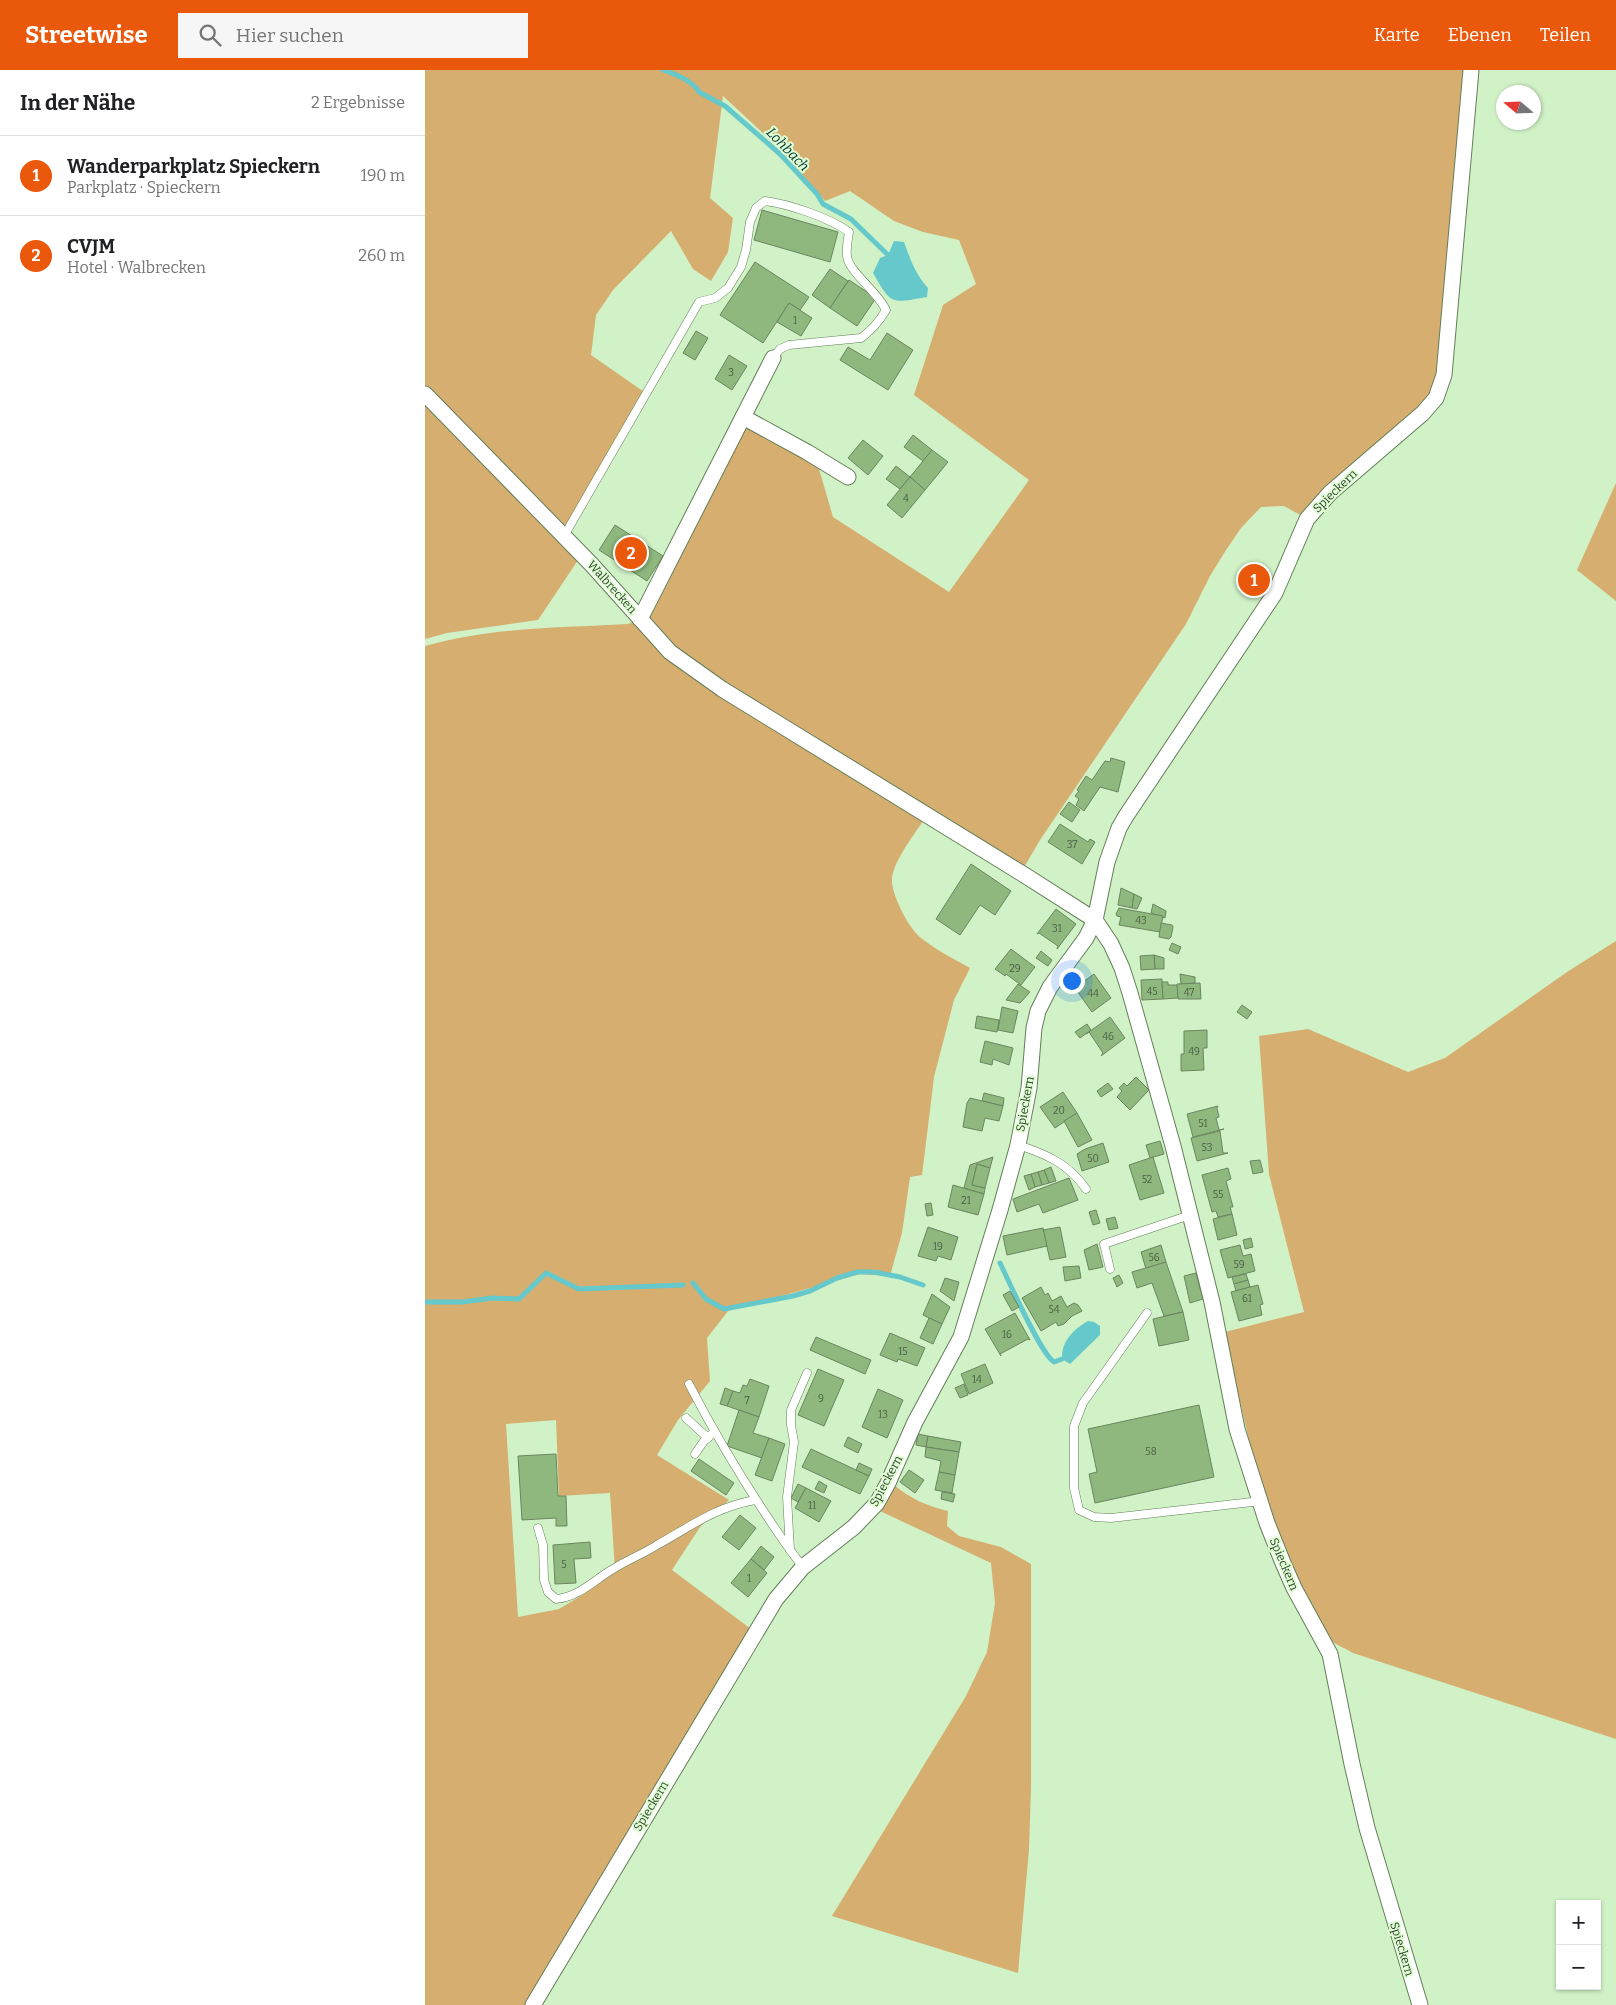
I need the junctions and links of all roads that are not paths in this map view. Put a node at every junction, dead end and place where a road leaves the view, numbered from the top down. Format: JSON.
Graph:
{"nodes":[{"id":1,"x":1471,"y":70,"type":"edge"},
{"id":2,"x":773,"y":358,"type":"joint"},
{"id":3,"x":425,"y":394,"type":"edge"},
{"id":4,"x":743,"y":417,"type":"junction"},
{"id":5,"x":848,"y":477,"type":"dead end"},
{"id":6,"x":564,"y":536,"type":"junction"},
{"id":7,"x":640,"y":619,"type":"junction"},
{"id":8,"x":1095,"y":920,"type":"junction"},
{"id":9,"x":1017,"y":1145,"type":"junction"},
{"id":10,"x":1086,"y":1189,"type":"dead end"},
{"id":11,"x":1190,"y":1216,"type":"junction"},
{"id":12,"x":1110,"y":1269,"type":"dead end"},
{"id":13,"x":1147,"y":1313,"type":"dead end"},
{"id":14,"x":807,"y":1373,"type":"dead end"},
{"id":15,"x":689,"y":1384,"type":"dead end"},
{"id":16,"x":686,"y":1418,"type":"dead end"},
{"id":17,"x":711,"y":1435,"type":"junction"},
{"id":18,"x":695,"y":1454,"type":"dead end"},
{"id":19,"x":755,"y":1500,"type":"junction"},
{"id":20,"x":1261,"y":1501,"type":"junction"},
{"id":21,"x":538,"y":1528,"type":"dead end"},
{"id":22,"x":790,"y":1550,"type":"junction"},
{"id":23,"x":803,"y":1567,"type":"junction"},
{"id":24,"x":533,"y":2005,"type":"edge"},
{"id":25,"x":1420,"y":2005,"type":"edge"}],
"edges":[{"from":1,"to":8,"type":"street","name":"Spieckern"},
{"from":2,"to":4,"type":"street","name":"Walbrecken"},
{"from":2,"to":6,"type":"lane"},
{"from":3,"to":6,"type":"street","name":"Walbrecken"},
{"from":4,"to":5,"type":"street"},
{"from":4,"to":7,"type":"street","name":"Walbrecken"},
{"from":6,"to":7,"type":"street","name":"Walbrecken"},
{"from":7,"to":8,"type":"street","name":"Spieckern"},
{"from":8,"to":9,"type":"street","name":"Spieckern"},
{"from":8,"to":11,"type":"street","name":"Spieckern"},
{"from":9,"to":10,"type":"lane"},
{"from":9,"to":23,"type":"street","name":"Spieckern"},
{"from":11,"to":12,"type":"lane"},
{"from":11,"to":20,"type":"street","name":"Spieckern"},
{"from":13,"to":20,"type":"lane"},
{"from":14,"to":22,"type":"lane"},
{"from":15,"to":17,"type":"lane"},
{"from":16,"to":17,"type":"lane"},
{"from":17,"to":18,"type":"lane"},
{"from":17,"to":19,"type":"lane"},
{"from":19,"to":21,"type":"lane"},
{"from":19,"to":22,"type":"lane"},
{"from":20,"to":25,"type":"street","name":"Spieckern"},
{"from":22,"to":23,"type":"lane"},
{"from":23,"to":24,"type":"street","name":"Spieckern"}]}
